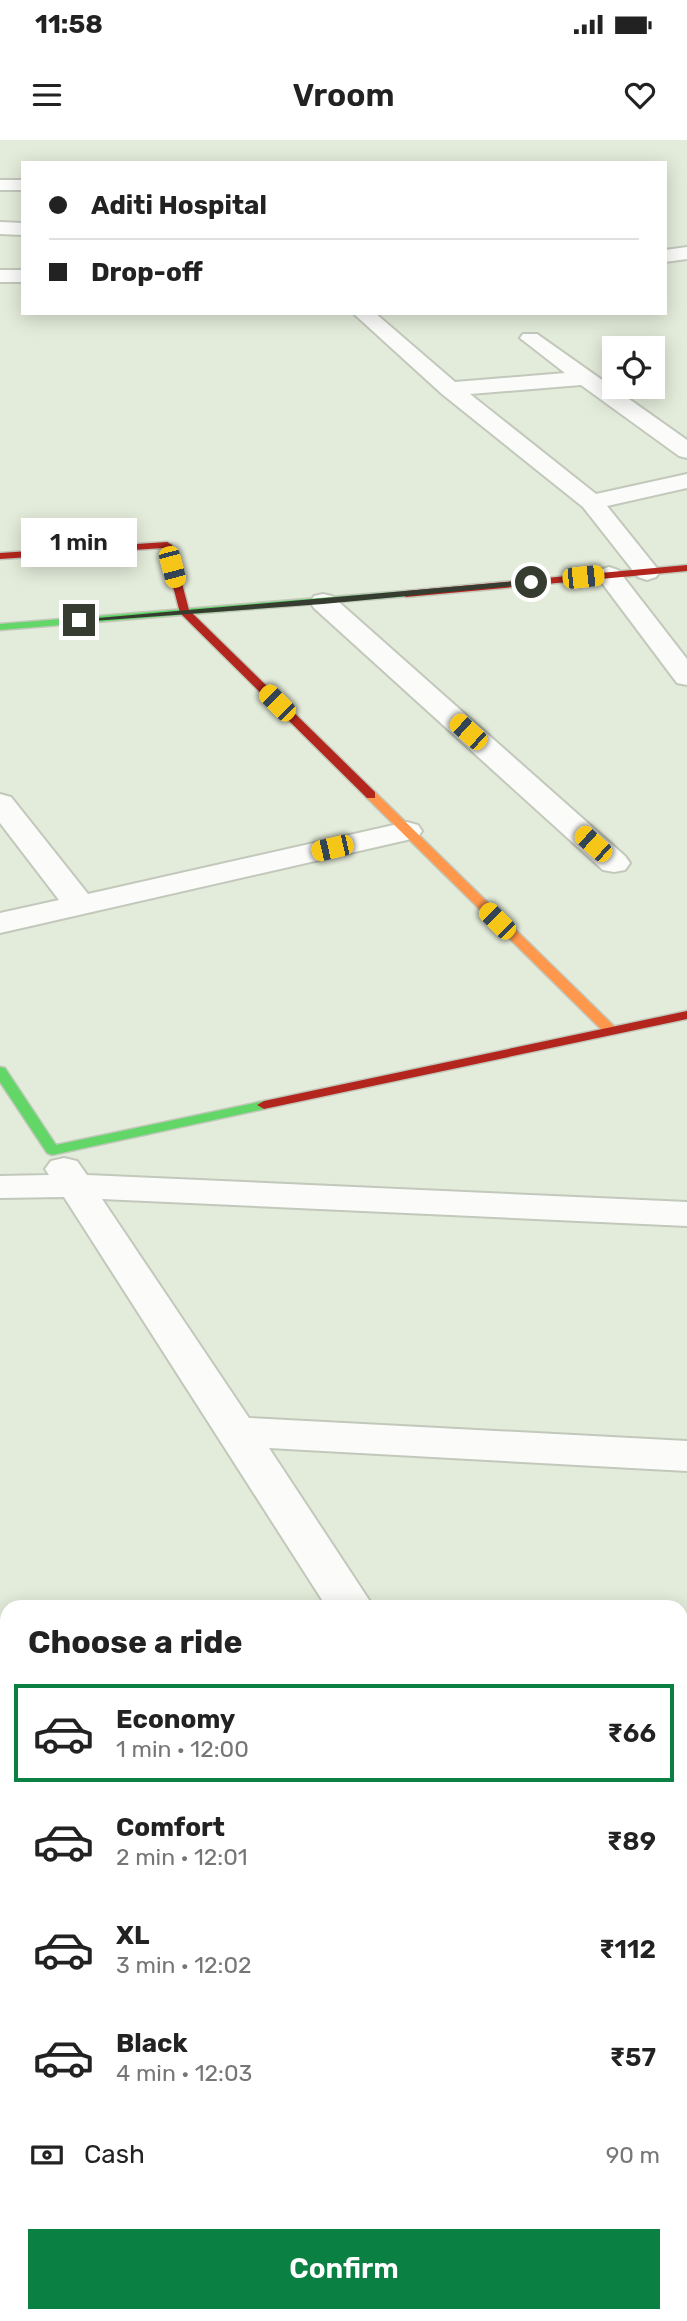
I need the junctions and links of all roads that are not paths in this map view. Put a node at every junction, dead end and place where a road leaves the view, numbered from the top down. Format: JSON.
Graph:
{"nodes":[{"id":1,"x":0,"y":185,"type":"edge"},
{"id":2,"x":21,"y":185,"type":"edge"},
{"id":3,"x":0,"y":228,"type":"edge"},
{"id":4,"x":21,"y":229,"type":"edge"},
{"id":5,"x":687,"y":253,"type":"edge"},
{"id":6,"x":667,"y":256,"type":"edge"},
{"id":7,"x":0,"y":276,"type":"edge"},
{"id":8,"x":21,"y":276,"type":"edge"},
{"id":9,"x":365,"y":315,"type":"edge"},
{"id":10,"x":530,"y":338,"type":"dead end"},
{"id":11,"x":583,"y":378,"type":"junction"},
{"id":12,"x":450,"y":389,"type":"junction"},
{"id":13,"x":687,"y":451,"type":"edge"},
{"id":14,"x":687,"y":481,"type":"edge"},
{"id":15,"x":591,"y":502,"type":"junction"},
{"id":16,"x":0,"y":556,"type":"edge"},
{"id":17,"x":687,"y":568,"type":"edge"},
{"id":18,"x":647,"y":572,"type":"junction"},
{"id":19,"x":609,"y":575,"type":"junction"},
{"id":20,"x":323,"y":602,"type":"junction"},
{"id":21,"x":184,"y":611,"type":"junction"},
{"id":22,"x":0,"y":627,"type":"edge"},
{"id":23,"x":687,"y":677,"type":"edge"},
{"id":24,"x":0,"y":803,"type":"edge"},
{"id":25,"x":407,"y":831,"type":"junction"},
{"id":26,"x":614,"y":863,"type":"dead end"},
{"id":27,"x":79,"y":905,"type":"junction"},
{"id":28,"x":0,"y":923,"type":"edge"},
{"id":29,"x":687,"y":1015,"type":"edge"},
{"id":30,"x":611,"y":1031,"type":"junction"},
{"id":31,"x":0,"y":1071,"type":"edge"},
{"id":32,"x":51,"y":1150,"type":"junction"},
{"id":33,"x":75,"y":1186,"type":"junction"},
{"id":34,"x":0,"y":1188,"type":"edge"},
{"id":35,"x":687,"y":1214,"type":"edge"},
{"id":36,"x":236,"y":1432,"type":"junction"},
{"id":37,"x":687,"y":1456,"type":"edge"},
{"id":38,"x":346,"y":1600,"type":"edge"}],
"edges":[{"from":1,"to":2,"type":"street"},
{"from":3,"to":4,"type":"street"},
{"from":5,"to":6,"type":"street"},
{"from":7,"to":8,"type":"street"},
{"from":9,"to":12,"type":"street"},
{"from":10,"to":11,"type":"street"},
{"from":11,"to":12,"type":"street"},
{"from":11,"to":13,"type":"street"},
{"from":12,"to":15,"type":"street"},
{"from":14,"to":15,"type":"street"},
{"from":15,"to":18,"type":"street"},
{"from":16,"to":21,"type":"street"},
{"from":17,"to":18,"type":"street"},
{"from":18,"to":19,"type":"street"},
{"from":19,"to":20,"type":"street"},
{"from":19,"to":23,"type":"street"},
{"from":20,"to":21,"type":"street"},
{"from":20,"to":26,"type":"street"},
{"from":21,"to":22,"type":"street"},
{"from":21,"to":25,"type":"street"},
{"from":24,"to":27,"type":"street"},
{"from":25,"to":27,"type":"street"},
{"from":25,"to":30,"type":"street"},
{"from":27,"to":28,"type":"street"},
{"from":29,"to":30,"type":"street"},
{"from":30,"to":32,"type":"street"},
{"from":31,"to":32,"type":"street"},
{"from":32,"to":33,"type":"street"},
{"from":33,"to":34,"type":"street"},
{"from":33,"to":35,"type":"street"},
{"from":33,"to":36,"type":"street"},
{"from":36,"to":37,"type":"street"},
{"from":36,"to":38,"type":"street"}]}
